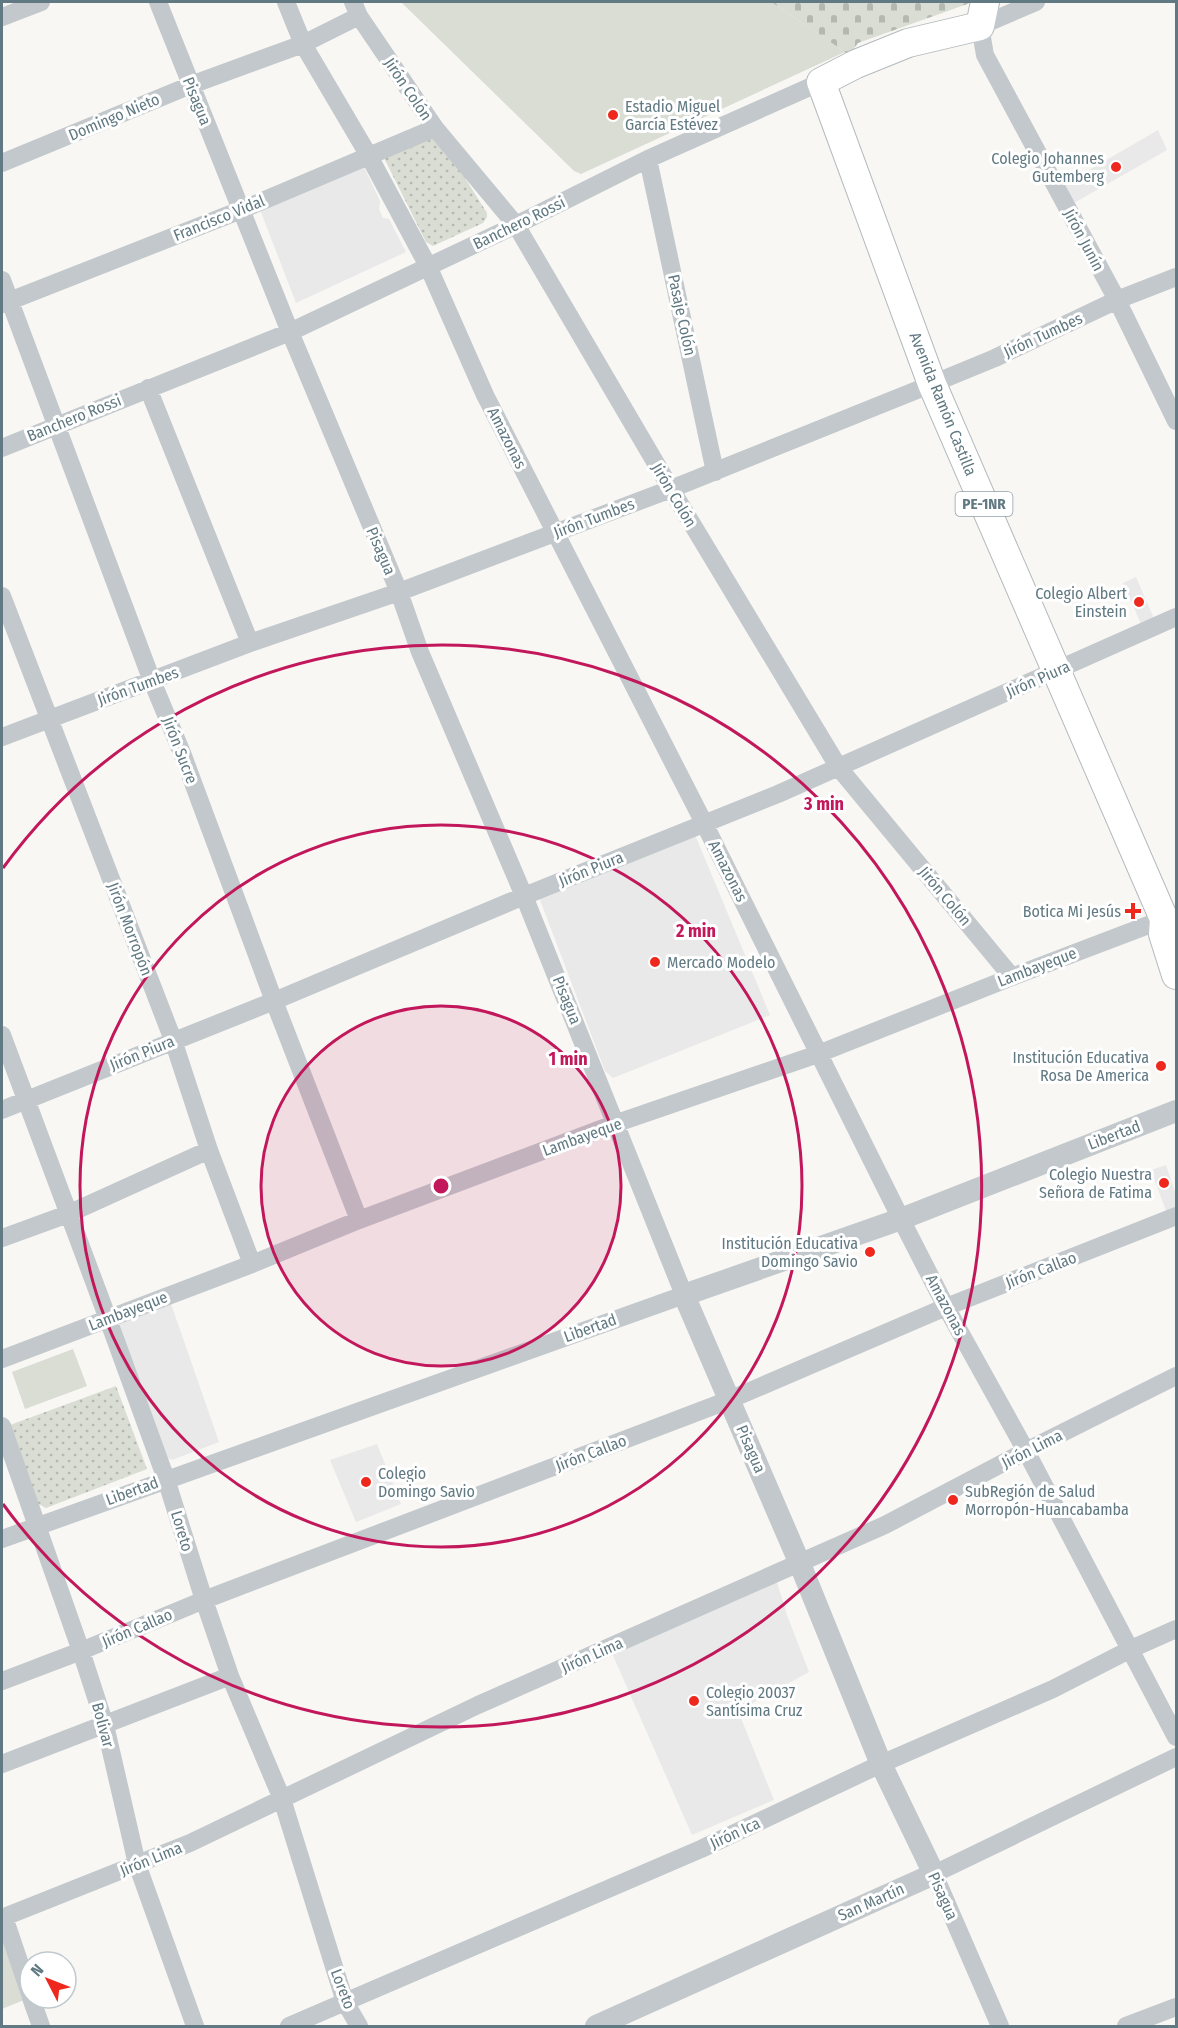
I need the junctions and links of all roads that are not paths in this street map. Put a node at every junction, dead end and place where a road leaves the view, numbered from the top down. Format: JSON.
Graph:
{"nodes":[{"id":1,"x":41,"y":2,"type":"edge"},
{"id":2,"x":158,"y":2,"type":"edge"},
{"id":3,"x":286,"y":2,"type":"edge"},
{"id":4,"x":1036,"y":2,"type":"edge"},
{"id":5,"x":356,"y":9,"type":"edge"},
{"id":6,"x":982,"y":14,"type":"edge"},
{"id":7,"x":2,"y":16,"type":"edge"},
{"id":8,"x":303,"y":44,"type":"junction"},
{"id":9,"x":821,"y":81,"type":"junction"},
{"id":10,"x":190,"y":85,"type":"junction"},
{"id":11,"x":435,"y":128,"type":"junction"},
{"id":12,"x":369,"y":156,"type":"junction"},
{"id":13,"x":648,"y":159,"type":"junction"},
{"id":14,"x":2,"y":163,"type":"edge"},
{"id":15,"x":241,"y":210,"type":"junction"},
{"id":16,"x":516,"y":225,"type":"junction"},
{"id":17,"x":428,"y":266,"type":"junction"},
{"id":18,"x":1176,"y":277,"type":"edge"},
{"id":19,"x":2,"y":280,"type":"edge"},
{"id":20,"x":1117,"y":300,"type":"junction"},
{"id":21,"x":6,"y":303,"type":"edge"},
{"id":22,"x":290,"y":332,"type":"junction"},
{"id":23,"x":932,"y":384,"type":"junction"},
{"id":24,"x":148,"y":388,"type":"junction"},
{"id":25,"x":1176,"y":421,"type":"edge"},
{"id":26,"x":57,"y":425,"type":"junction"},
{"id":27,"x":2,"y":448,"type":"edge"},
{"id":28,"x":715,"y":472,"type":"junction"},
{"id":29,"x":671,"y":489,"type":"junction"},
{"id":30,"x":556,"y":532,"type":"junction"},
{"id":31,"x":399,"y":592,"type":"junction"},
{"id":32,"x":2,"y":596,"type":"edge"},
{"id":33,"x":1176,"y":617,"type":"edge"},
{"id":34,"x":250,"y":643,"type":"junction"},
{"id":35,"x":1057,"y":671,"type":"junction"},
{"id":36,"x":152,"y":681,"type":"junction"},
{"id":37,"x":48,"y":719,"type":"junction"},
{"id":38,"x":2,"y":737,"type":"edge"},
{"id":39,"x":839,"y":768,"type":"junction"},
{"id":40,"x":704,"y":823,"type":"junction"},
{"id":41,"x":524,"y":896,"type":"junction"},
{"id":42,"x":1172,"y":922,"type":"edge"},
{"id":43,"x":1176,"y":975,"type":"edge"},
{"id":44,"x":1012,"y":977,"type":"junction"},
{"id":45,"x":274,"y":1001,"type":"junction"},
{"id":46,"x":2,"y":1035,"type":"edge"},
{"id":47,"x":173,"y":1040,"type":"junction"},
{"id":48,"x":818,"y":1054,"type":"junction"},
{"id":49,"x":26,"y":1100,"type":"junction"},
{"id":50,"x":2,"y":1110,"type":"edge"},
{"id":51,"x":1176,"y":1111,"type":"edge"},
{"id":52,"x":617,"y":1124,"type":"junction"},
{"id":53,"x":208,"y":1150,"type":"junction"},
{"id":54,"x":68,"y":1214,"type":"junction"},
{"id":55,"x":1176,"y":1216,"type":"edge"},
{"id":56,"x":900,"y":1219,"type":"junction"},
{"id":57,"x":358,"y":1220,"type":"junction"},
{"id":58,"x":2,"y":1238,"type":"edge"},
{"id":59,"x":252,"y":1264,"type":"junction"},
{"id":60,"x":684,"y":1295,"type":"junction"},
{"id":61,"x":946,"y":1307,"type":"junction"},
{"id":62,"x":108,"y":1318,"type":"junction"},
{"id":63,"x":2,"y":1359,"type":"edge"},
{"id":64,"x":1176,"y":1376,"type":"edge"},
{"id":65,"x":729,"y":1400,"type":"junction"},
{"id":66,"x":2,"y":1426,"type":"edge"},
{"id":67,"x":1026,"y":1451,"type":"junction"},
{"id":68,"x":166,"y":1479,"type":"junction"},
{"id":69,"x":37,"y":1527,"type":"junction"},
{"id":70,"x":2,"y":1539,"type":"edge"},
{"id":71,"x":800,"y":1564,"type":"junction"},
{"id":72,"x":204,"y":1600,"type":"junction"},
{"id":73,"x":1176,"y":1629,"type":"edge"},
{"id":74,"x":1131,"y":1649,"type":"junction"},
{"id":75,"x":81,"y":1651,"type":"junction"},
{"id":76,"x":230,"y":1676,"type":"junction"},
{"id":77,"x":2,"y":1681,"type":"edge"},
{"id":78,"x":105,"y":1725,"type":"junction"},
{"id":79,"x":1176,"y":1737,"type":"edge"},
{"id":80,"x":1176,"y":1757,"type":"edge"},
{"id":81,"x":2,"y":1764,"type":"edge"},
{"id":82,"x":882,"y":1764,"type":"junction"},
{"id":83,"x":282,"y":1799,"type":"junction"},
{"id":84,"x":137,"y":1864,"type":"junction"},
{"id":85,"x":934,"y":1874,"type":"junction"},
{"id":86,"x":3,"y":1918,"type":"edge"},
{"id":87,"x":18,"y":1960,"type":"edge"},
{"id":88,"x":345,"y":2002,"type":"junction"},
{"id":89,"x":1176,"y":2007,"type":"edge"},
{"id":90,"x":35,"y":2010,"type":"edge"},
{"id":91,"x":39,"y":2026,"type":"edge"},
{"id":92,"x":195,"y":2026,"type":"edge"},
{"id":93,"x":289,"y":2026,"type":"edge"},
{"id":94,"x":359,"y":2026,"type":"edge"},
{"id":95,"x":596,"y":2026,"type":"edge"},
{"id":96,"x":1000,"y":2026,"type":"edge"},
{"id":97,"x":1126,"y":2026,"type":"edge"}],
"edges":[{"from":1,"to":7,"type":"street"},
{"from":2,"to":10,"type":"street","name":"Pisagua"},
{"from":3,"to":8,"type":"street","name":"Amazonas"},
{"from":4,"to":6,"type":"street","name":"Banchero Rossi"},
{"from":5,"to":8,"type":"street","name":"Domingo Nieto"},
{"from":5,"to":11,"type":"street","name":"Jirón Colón"},
{"from":6,"to":9,"type":"main road","name":"Banchero Rossi"},
{"from":6,"to":20,"type":"street","name":"Jirón Junín"},
{"from":8,"to":10,"type":"street","name":"Domingo Nieto"},
{"from":8,"to":12,"type":"street","name":"Amazonas"},
{"from":9,"to":13,"type":"street","name":"Banchero Rossi"},
{"from":9,"to":23,"type":"main road","name":"Avenida Ramón Castilla","number":"PE-1NR"},
{"from":10,"to":14,"type":"street","name":"Domingo Nieto"},
{"from":10,"to":15,"type":"street","name":"Pisagua"},
{"from":11,"to":12,"type":"street","name":"Francisco Vidal"},
{"from":11,"to":16,"type":"street","name":"Jirón Colón"},
{"from":12,"to":15,"type":"street","name":"Francisco Vidal"},
{"from":12,"to":17,"type":"street","name":"Amazonas"},
{"from":13,"to":16,"type":"street","name":"Banchero Rossi"},
{"from":13,"to":28,"type":"street","name":"Pasaje Colón"},
{"from":15,"to":21,"type":"street","name":"Francisco Vidal"},
{"from":15,"to":22,"type":"street","name":"Pisagua"},
{"from":16,"to":17,"type":"street","name":"Banchero Rossi"},
{"from":16,"to":29,"type":"street","name":"Jirón Colón"},
{"from":17,"to":22,"type":"street","name":"Banchero Rossi"},
{"from":17,"to":30,"type":"street","name":"Amazonas"},
{"from":18,"to":20,"type":"street","name":"Jirón Tumbes"},
{"from":19,"to":21,"type":"street","name":"Jirón Sucre"},
{"from":20,"to":23,"type":"street","name":"Jirón Tumbes"},
{"from":20,"to":25,"type":"street","name":"Jirón Junín"},
{"from":21,"to":26,"type":"street","name":"Jirón Sucre"},
{"from":22,"to":24,"type":"street","name":"Banchero Rossi"},
{"from":22,"to":31,"type":"street","name":"Pisagua"},
{"from":23,"to":28,"type":"street","name":"Jirón Tumbes"},
{"from":23,"to":35,"type":"main road","name":"Avenida Ramón Castilla","number":"PE-1NR"},
{"from":24,"to":26,"type":"street","name":"Banchero Rossi"},
{"from":24,"to":34,"type":"street"},
{"from":26,"to":27,"type":"street","name":"Banchero Rossi"},
{"from":26,"to":36,"type":"street","name":"Jirón Sucre"},
{"from":28,"to":29,"type":"street","name":"Jirón Tumbes"},
{"from":29,"to":30,"type":"street","name":"Jirón Tumbes"},
{"from":29,"to":39,"type":"street","name":"Jirón Colón"},
{"from":30,"to":31,"type":"street","name":"Jirón Tumbes"},
{"from":30,"to":40,"type":"street","name":"Amazonas"},
{"from":31,"to":34,"type":"street","name":"Jirón Tumbes"},
{"from":31,"to":41,"type":"street","name":"Pisagua"},
{"from":32,"to":37,"type":"street","name":"Jirón Morropón"},
{"from":33,"to":35,"type":"street","name":"Jirón Piura"},
{"from":34,"to":36,"type":"street","name":"Jirón Tumbes"},
{"from":35,"to":39,"type":"street","name":"Jirón Piura"},
{"from":35,"to":42,"type":"main road","name":"Avenida Ramón Castilla","number":"PE-1NR"},
{"from":36,"to":37,"type":"street","name":"Jirón Tumbes"},
{"from":36,"to":45,"type":"street","name":"Jirón Sucre"},
{"from":37,"to":38,"type":"street","name":"Jirón Tumbes"},
{"from":37,"to":47,"type":"street","name":"Jirón Morropón"},
{"from":39,"to":40,"type":"street","name":"Jirón Piura"},
{"from":39,"to":44,"type":"street","name":"Jirón Colón"},
{"from":40,"to":41,"type":"street","name":"Jirón Piura"},
{"from":40,"to":48,"type":"street","name":"Amazonas"},
{"from":41,"to":45,"type":"street","name":"Jirón Piura"},
{"from":41,"to":52,"type":"street","name":"Pisagua"},
{"from":42,"to":43,"type":"main road","name":"Avenida Ramón Castilla","number":"PE-1NR"},
{"from":42,"to":44,"type":"street","name":"Lambayeque"},
{"from":44,"to":48,"type":"street","name":"Lambayeque"},
{"from":45,"to":47,"type":"street","name":"Jirón Piura"},
{"from":45,"to":57,"type":"street","name":"Jirón Sucre"},
{"from":46,"to":49,"type":"street","name":"Loreto"},
{"from":47,"to":49,"type":"street","name":"Jirón Piura"},
{"from":47,"to":53,"type":"street","name":"Jirón Morropón"},
{"from":48,"to":52,"type":"street","name":"Lambayeque"},
{"from":48,"to":56,"type":"street","name":"Amazonas"},
{"from":49,"to":50,"type":"street","name":"Jirón Piura"},
{"from":49,"to":54,"type":"street","name":"Loreto"},
{"from":51,"to":56,"type":"street","name":"Libertad"},
{"from":52,"to":57,"type":"street","name":"Lambayeque"},
{"from":52,"to":60,"type":"street","name":"Pisagua"},
{"from":53,"to":54,"type":"street"},
{"from":53,"to":59,"type":"street","name":"Jirón Morropón"},
{"from":54,"to":58,"type":"street"},
{"from":54,"to":62,"type":"street","name":"Loreto"},
{"from":55,"to":61,"type":"street","name":"Jirón Callao"},
{"from":56,"to":60,"type":"street","name":"Libertad"},
{"from":56,"to":61,"type":"street","name":"Amazonas"},
{"from":57,"to":59,"type":"street","name":"Lambayeque"},
{"from":59,"to":62,"type":"street","name":"Lambayeque"},
{"from":60,"to":65,"type":"street","name":"Pisagua"},
{"from":60,"to":68,"type":"street","name":"Libertad"},
{"from":61,"to":65,"type":"street","name":"Jirón Callao"},
{"from":61,"to":67,"type":"street","name":"Amazonas"},
{"from":62,"to":63,"type":"street","name":"Lambayeque"},
{"from":62,"to":68,"type":"street","name":"Loreto"},
{"from":64,"to":67,"type":"street","name":"Jirón Lima"},
{"from":65,"to":71,"type":"street","name":"Pisagua"},
{"from":65,"to":72,"type":"street","name":"Jirón Callao"},
{"from":66,"to":69,"type":"street","name":"Bolivar"},
{"from":67,"to":71,"type":"street","name":"Jirón Lima"},
{"from":67,"to":74,"type":"street","name":"Amazonas"},
{"from":68,"to":69,"type":"street","name":"Libertad"},
{"from":68,"to":72,"type":"street","name":"Loreto"},
{"from":69,"to":70,"type":"street","name":"Libertad"},
{"from":69,"to":75,"type":"street","name":"Bolivar"},
{"from":71,"to":82,"type":"street","name":"Pisagua"},
{"from":71,"to":83,"type":"street","name":"Jirón Lima"},
{"from":72,"to":75,"type":"street","name":"Jirón Callao"},
{"from":72,"to":76,"type":"street","name":"Loreto"},
{"from":73,"to":74,"type":"street","name":"Jirón Ica"},
{"from":74,"to":79,"type":"street","name":"Amazonas"},
{"from":74,"to":82,"type":"street","name":"Jirón Ica"},
{"from":75,"to":77,"type":"street","name":"Jirón Callao"},
{"from":75,"to":78,"type":"street","name":"Bolivar"},
{"from":76,"to":78,"type":"street"},
{"from":76,"to":83,"type":"street","name":"Loreto"},
{"from":78,"to":81,"type":"street"},
{"from":78,"to":84,"type":"street","name":"Bolivar"},
{"from":80,"to":85,"type":"street","name":"San Martín"},
{"from":82,"to":85,"type":"street","name":"Pisagua"},
{"from":82,"to":88,"type":"street","name":"Jirón Ica"},
{"from":83,"to":84,"type":"street","name":"Jirón Lima"},
{"from":83,"to":88,"type":"street","name":"Loreto"},
{"from":84,"to":86,"type":"street","name":"Jirón Lima"},
{"from":84,"to":92,"type":"street","name":"Bolivar"},
{"from":85,"to":95,"type":"street","name":"San Martín"},
{"from":85,"to":96,"type":"street","name":"Pisagua"},
{"from":86,"to":87,"type":"street"},
{"from":88,"to":93,"type":"street","name":"Jirón Ica"},
{"from":88,"to":94,"type":"street","name":"Loreto"},
{"from":89,"to":97,"type":"street"},
{"from":90,"to":91,"type":"street"}]}
